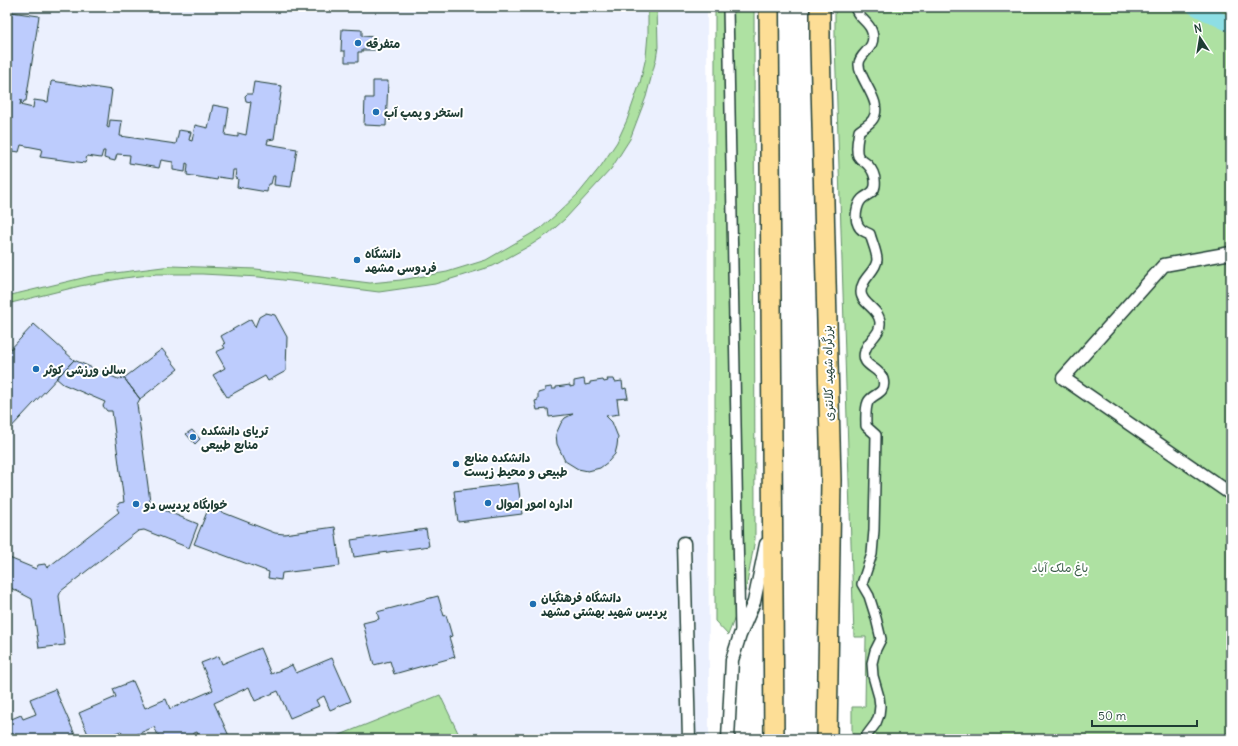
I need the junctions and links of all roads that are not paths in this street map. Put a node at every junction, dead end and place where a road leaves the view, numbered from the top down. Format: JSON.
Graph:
{"nodes":[{"id":1,"x":728,"y":7,"type":"edge"},
{"id":2,"x":769,"y":7,"type":"edge"},
{"id":3,"x":820,"y":7,"type":"edge"},
{"id":4,"x":855,"y":7,"type":"edge"},
{"id":5,"x":1231,"y":253,"type":"edge"},
{"id":6,"x":1231,"y":494,"type":"edge"},
{"id":7,"x":772,"y":515,"type":"junction"},
{"id":8,"x":684,"y":543,"type":"dead end"},
{"id":9,"x":740,"y":635,"type":"junction"},
{"id":10,"x":688,"y":739,"type":"edge"},
{"id":11,"x":728,"y":739,"type":"edge"},
{"id":12,"x":774,"y":739,"type":"edge"},
{"id":13,"x":827,"y":739,"type":"edge"},
{"id":14,"x":864,"y":739,"type":"edge"}],
"edges":[{"from":1,"to":9,"type":"street"},
{"from":2,"to":7,"type":"highway"},
{"from":3,"to":13,"type":"highway","name":"بزرگراه شهید کلانتری"},
{"from":4,"to":14,"type":"street"},
{"from":5,"to":6,"type":"street"},
{"from":7,"to":9,"type":"street"},
{"from":7,"to":12,"type":"highway"},
{"from":8,"to":10,"type":"street"},
{"from":9,"to":11,"type":"street"}]}
